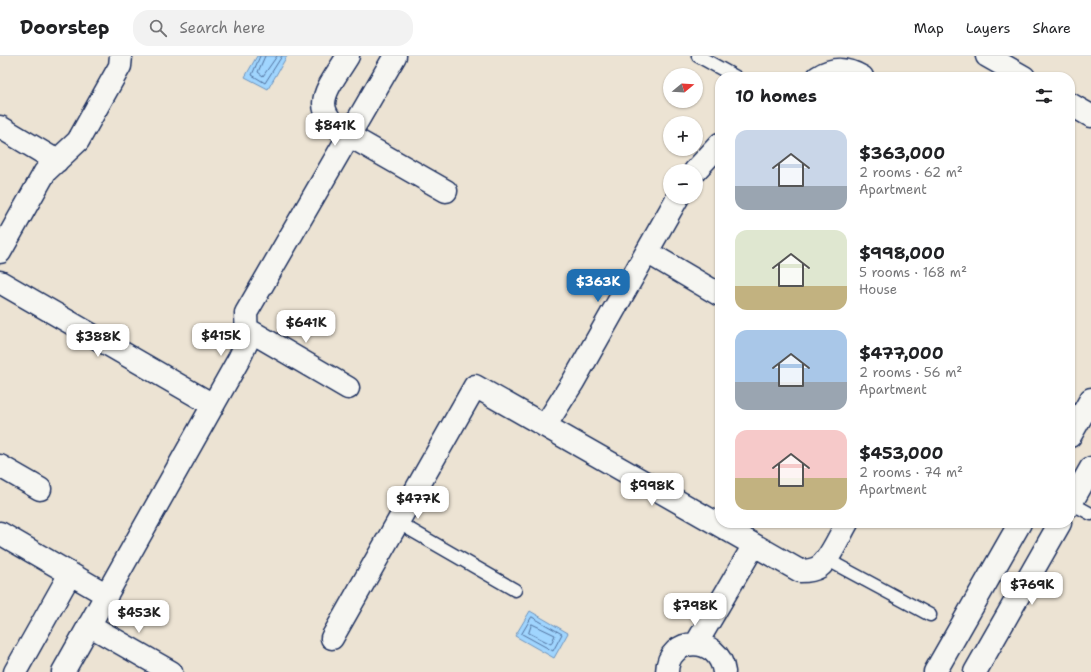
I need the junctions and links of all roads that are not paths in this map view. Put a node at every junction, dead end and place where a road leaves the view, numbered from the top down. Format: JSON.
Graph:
{"nodes":[{"id":1,"x":122,"y":56,"type":"edge"},
{"id":2,"x":348,"y":56,"type":"edge"},
{"id":3,"x":395,"y":56,"type":"edge"},
{"id":4,"x":698,"y":56,"type":"edge"},
{"id":5,"x":987,"y":56,"type":"edge"},
{"id":6,"x":833,"y":68,"type":"edge"},
{"id":7,"x":727,"y":72,"type":"edge"},
{"id":8,"x":853,"y":72,"type":"edge"},
{"id":9,"x":1015,"y":72,"type":"edge"},
{"id":10,"x":1075,"y":107,"type":"edge"},
{"id":11,"x":1091,"y":116,"type":"edge"},
{"id":12,"x":0,"y":127,"type":"edge"},
{"id":13,"x":348,"y":135,"type":"junction"},
{"id":14,"x":715,"y":150,"type":"edge"},
{"id":15,"x":57,"y":161,"type":"junction"},
{"id":16,"x":702,"y":164,"type":"edge"},
{"id":17,"x":446,"y":191,"type":"dead end"},
{"id":18,"x":674,"y":204,"type":"edge"},
{"id":19,"x":0,"y":252,"type":"edge"},
{"id":20,"x":647,"y":252,"type":"junction"},
{"id":21,"x":0,"y":282,"type":"edge"},
{"id":22,"x":715,"y":292,"type":"edge"},
{"id":23,"x":247,"y":329,"type":"junction"},
{"id":24,"x":348,"y":388,"type":"dead end"},
{"id":25,"x":1091,"y":399,"type":"edge"},
{"id":26,"x":213,"y":405,"type":"junction"},
{"id":27,"x":545,"y":426,"type":"junction"},
{"id":28,"x":1075,"y":427,"type":"edge"},
{"id":29,"x":0,"y":466,"type":"edge"},
{"id":30,"x":1091,"y":468,"type":"edge"},
{"id":31,"x":40,"y":489,"type":"dead end"},
{"id":32,"x":1075,"y":497,"type":"edge"},
{"id":33,"x":1075,"y":506,"type":"edge"},
{"id":34,"x":1091,"y":514,"type":"edge"},
{"id":35,"x":397,"y":522,"type":"junction"},
{"id":36,"x":715,"y":523,"type":"edge"},
{"id":37,"x":724,"y":528,"type":"edge"},
{"id":38,"x":844,"y":528,"type":"edge"},
{"id":39,"x":1017,"y":528,"type":"edge"},
{"id":40,"x":1057,"y":528,"type":"edge"},
{"id":41,"x":0,"y":533,"type":"edge"},
{"id":42,"x":754,"y":545,"type":"junction"},
{"id":43,"x":826,"y":559,"type":"junction"},
{"id":44,"x":70,"y":574,"type":"junction"},
{"id":45,"x":515,"y":590,"type":"dead end"},
{"id":46,"x":107,"y":595,"type":"junction"},
{"id":47,"x":930,"y":615,"type":"dead end"},
{"id":48,"x":90,"y":625,"type":"junction"},
{"id":49,"x":332,"y":638,"type":"dead end"},
{"id":50,"x":696,"y":644,"type":"junction"},
{"id":51,"x":15,"y":672,"type":"edge"},
{"id":52,"x":63,"y":672,"type":"edge"},
{"id":53,"x":172,"y":672,"type":"edge"},
{"id":54,"x":667,"y":672,"type":"edge"},
{"id":55,"x":724,"y":672,"type":"edge"},
{"id":56,"x":935,"y":672,"type":"edge"},
{"id":57,"x":975,"y":672,"type":"edge"}],
"edges":[{"from":1,"to":15,"type":"street"},
{"from":2,"to":13,"type":"street"},
{"from":3,"to":13,"type":"street"},
{"from":4,"to":7,"type":"lane"},
{"from":5,"to":9,"type":"street"},
{"from":6,"to":8,"type":"street"},
{"from":10,"to":11,"type":"street"},
{"from":12,"to":15,"type":"street"},
{"from":13,"to":17,"type":"street"},
{"from":13,"to":23,"type":"street"},
{"from":14,"to":16,"type":"street"},
{"from":15,"to":19,"type":"street"},
{"from":18,"to":20,"type":"street"},
{"from":20,"to":22,"type":"street"},
{"from":20,"to":27,"type":"street"},
{"from":21,"to":26,"type":"street"},
{"from":23,"to":24,"type":"street"},
{"from":23,"to":26,"type":"street"},
{"from":25,"to":28,"type":"street"},
{"from":26,"to":46,"type":"street"},
{"from":27,"to":35,"type":"street"},
{"from":27,"to":36,"type":"street"},
{"from":29,"to":31,"type":"street"},
{"from":30,"to":32,"type":"street"},
{"from":33,"to":34,"type":"lane"},
{"from":35,"to":45,"type":"lane"},
{"from":35,"to":49,"type":"street"},
{"from":37,"to":42,"type":"street"},
{"from":38,"to":43,"type":"street"},
{"from":39,"to":56,"type":"street"},
{"from":40,"to":57,"type":"street"},
{"from":41,"to":44,"type":"street"},
{"from":42,"to":43,"type":"street"},
{"from":42,"to":50,"type":"street"},
{"from":43,"to":47,"type":"lane"},
{"from":44,"to":46,"type":"street"},
{"from":44,"to":51,"type":"street"},
{"from":46,"to":48,"type":"street"},
{"from":48,"to":52,"type":"street"},
{"from":48,"to":53,"type":"street"},
{"from":50,"to":54,"type":"street"},
{"from":50,"to":55,"type":"street"}]}
